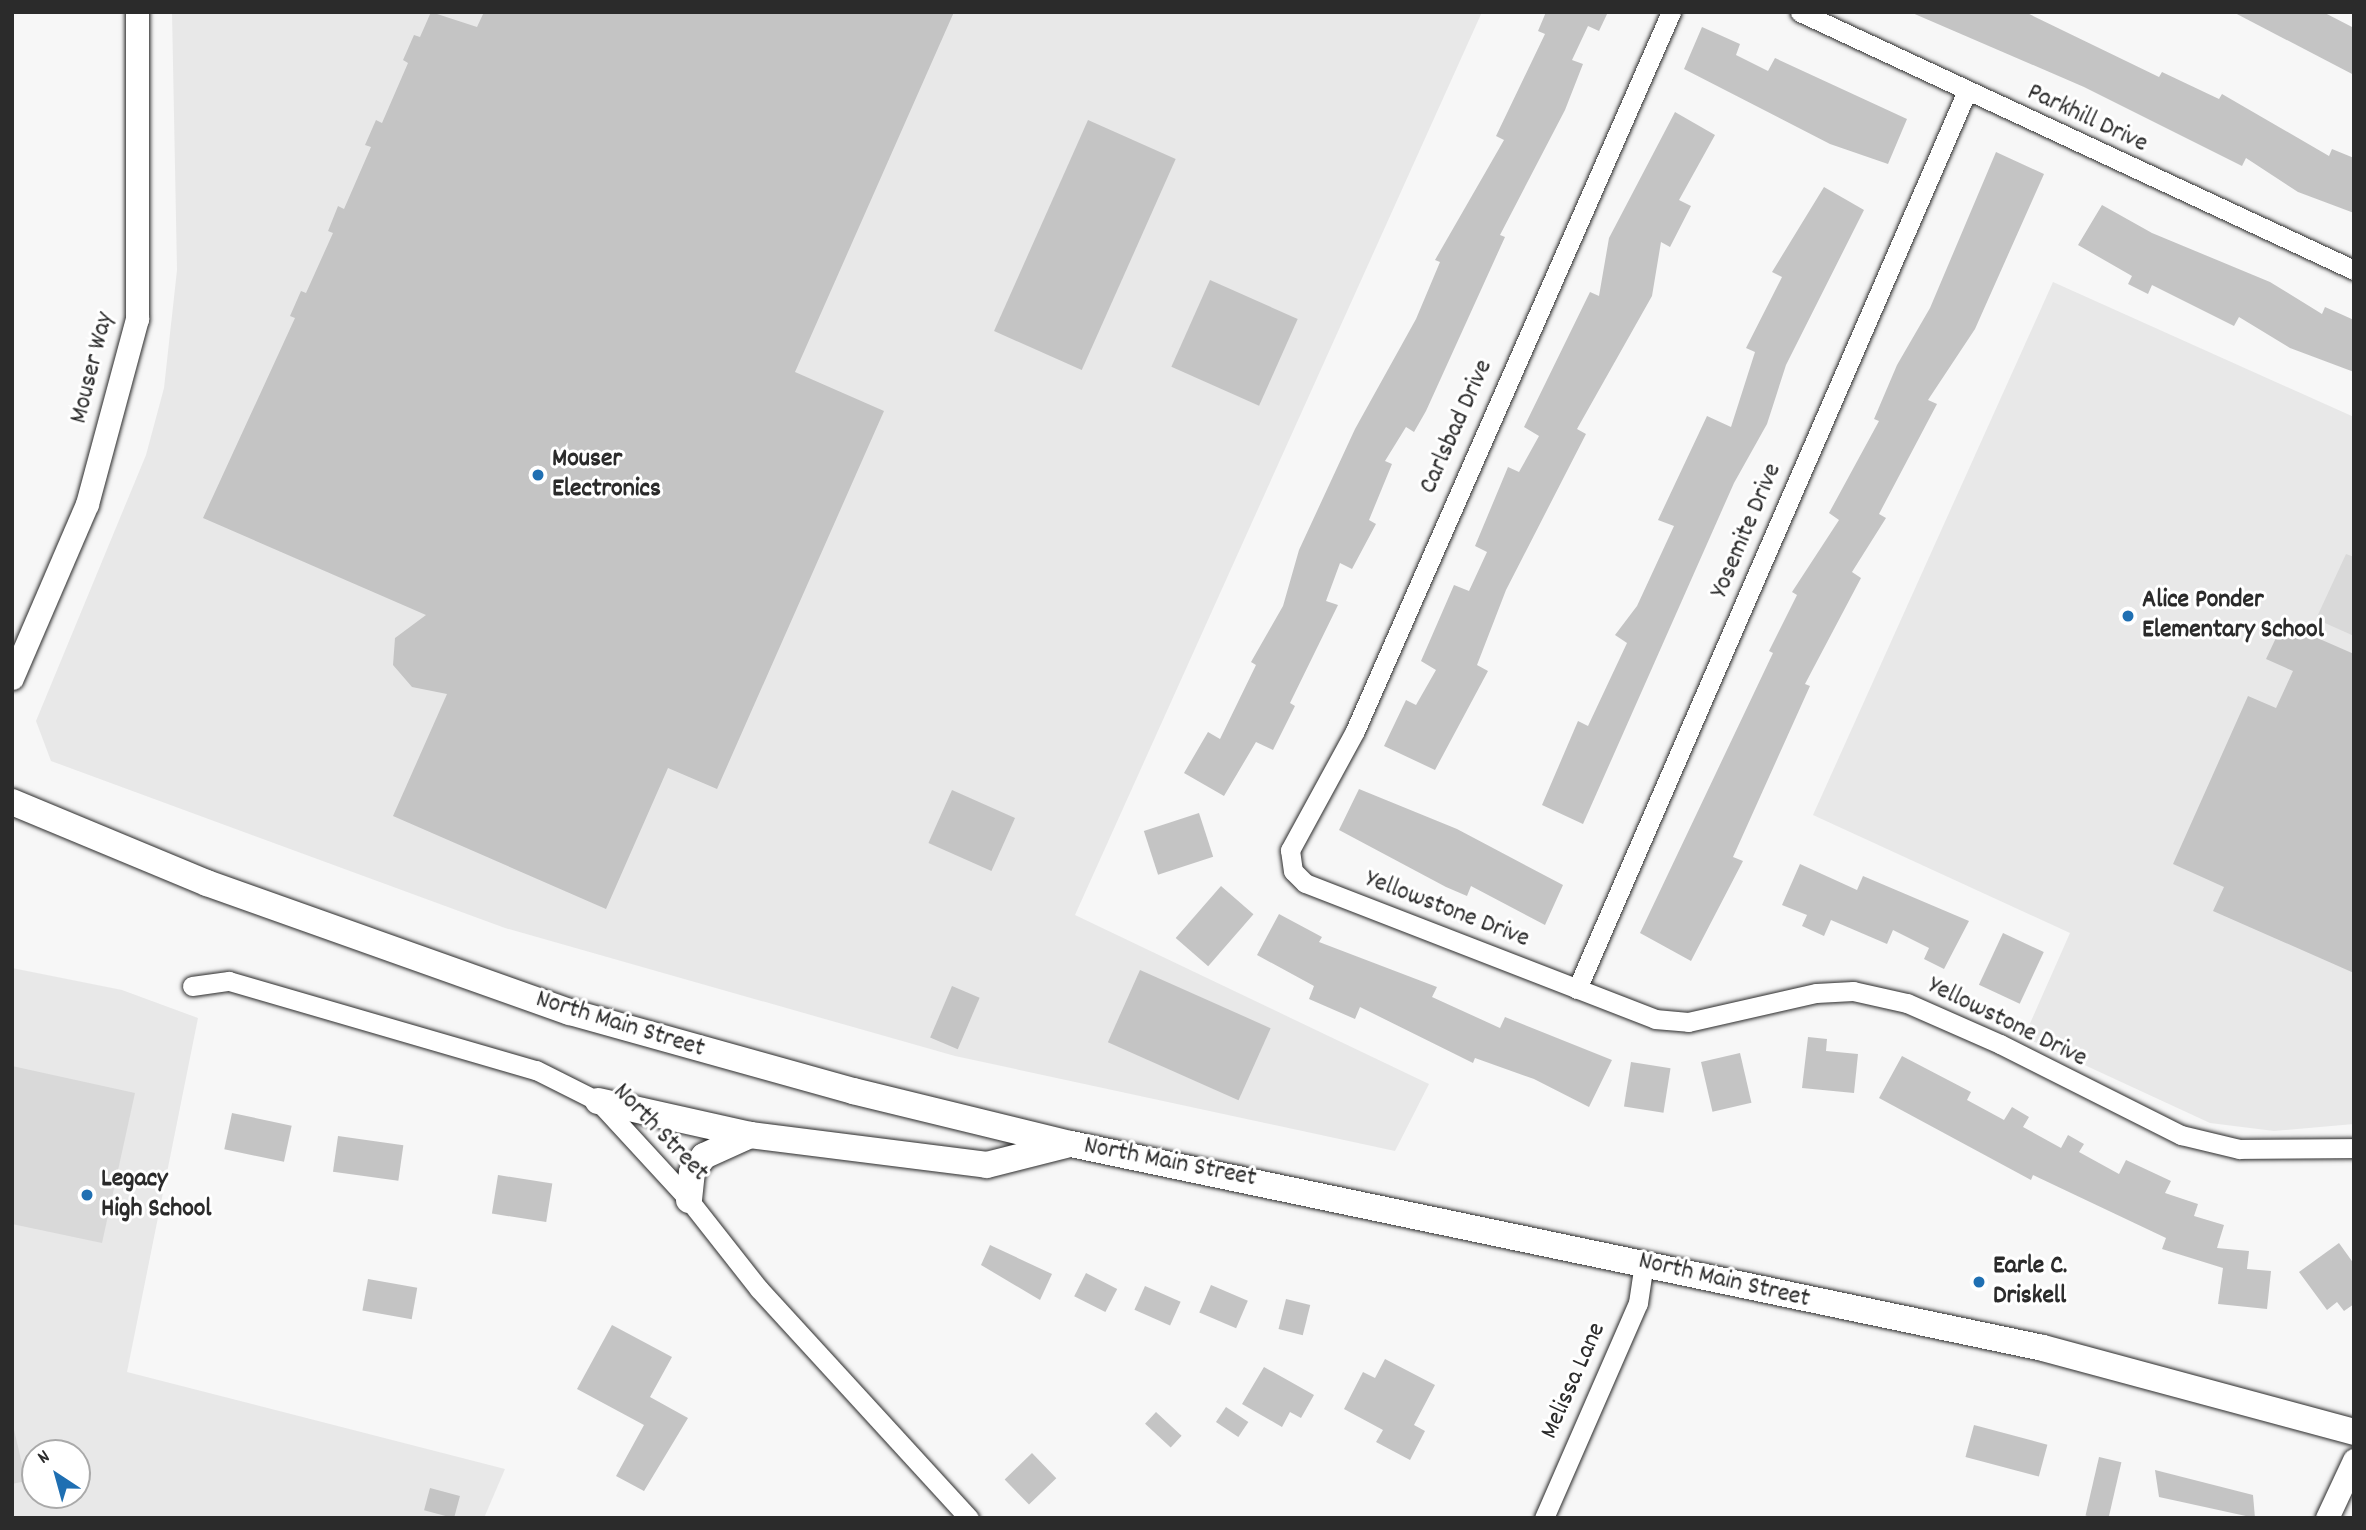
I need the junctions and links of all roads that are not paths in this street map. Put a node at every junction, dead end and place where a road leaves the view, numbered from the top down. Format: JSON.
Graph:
{"nodes":[{"id":1,"x":137,"y":12,"type":"edge"},
{"id":2,"x":1671,"y":12,"type":"edge"},
{"id":3,"x":1800,"y":12,"type":"edge"},
{"id":4,"x":1966,"y":93,"type":"junction"},
{"id":5,"x":2354,"y":270,"type":"edge"},
{"id":6,"x":12,"y":678,"type":"edge"},
{"id":7,"x":12,"y":802,"type":"edge"},
{"id":8,"x":1289,"y":861,"type":"joint"},
{"id":9,"x":192,"y":986,"type":"dead end"},
{"id":10,"x":1577,"y":989,"type":"junction"},
{"id":11,"x":597,"y":1101,"type":"junction"},
{"id":12,"x":750,"y":1135,"type":"junction"},
{"id":13,"x":1071,"y":1144,"type":"junction"},
{"id":14,"x":2354,"y":1148,"type":"edge"},
{"id":15,"x":689,"y":1200,"type":"junction"},
{"id":16,"x":1644,"y":1263,"type":"junction"},
{"id":17,"x":2354,"y":1432,"type":"edge"},
{"id":18,"x":2354,"y":1460,"type":"edge"},
{"id":19,"x":969,"y":1518,"type":"edge"},
{"id":20,"x":1544,"y":1518,"type":"edge"},
{"id":21,"x":2327,"y":1518,"type":"edge"}],
"edges":[{"from":1,"to":6,"type":"street","name":"Mouser Way"},
{"from":2,"to":8,"type":"street","name":"Carlsbad Drive"},
{"from":3,"to":4,"type":"street","name":"Parkhill Drive"},
{"from":4,"to":5,"type":"street","name":"Parkhill Drive"},
{"from":4,"to":10,"type":"street","name":"Yosemite Drive"},
{"from":7,"to":13,"type":"main road","name":"North Main Street"},
{"from":8,"to":10,"type":"street","name":"Yellowstone Drive"},
{"from":9,"to":11,"type":"street","name":"North Street"},
{"from":10,"to":14,"type":"street","name":"Yellowstone Drive"},
{"from":11,"to":12,"type":"main road"},
{"from":11,"to":15,"type":"street","name":"North Street"},
{"from":12,"to":13,"type":"main road"},
{"from":12,"to":15,"type":"main road"},
{"from":13,"to":16,"type":"main road","name":"North Main Street"},
{"from":15,"to":19,"type":"street","name":"North Street"},
{"from":16,"to":17,"type":"main road","name":"North Main Street"},
{"from":16,"to":20,"type":"street","name":"Melissa Lane"},
{"from":18,"to":21,"type":"street"}]}
